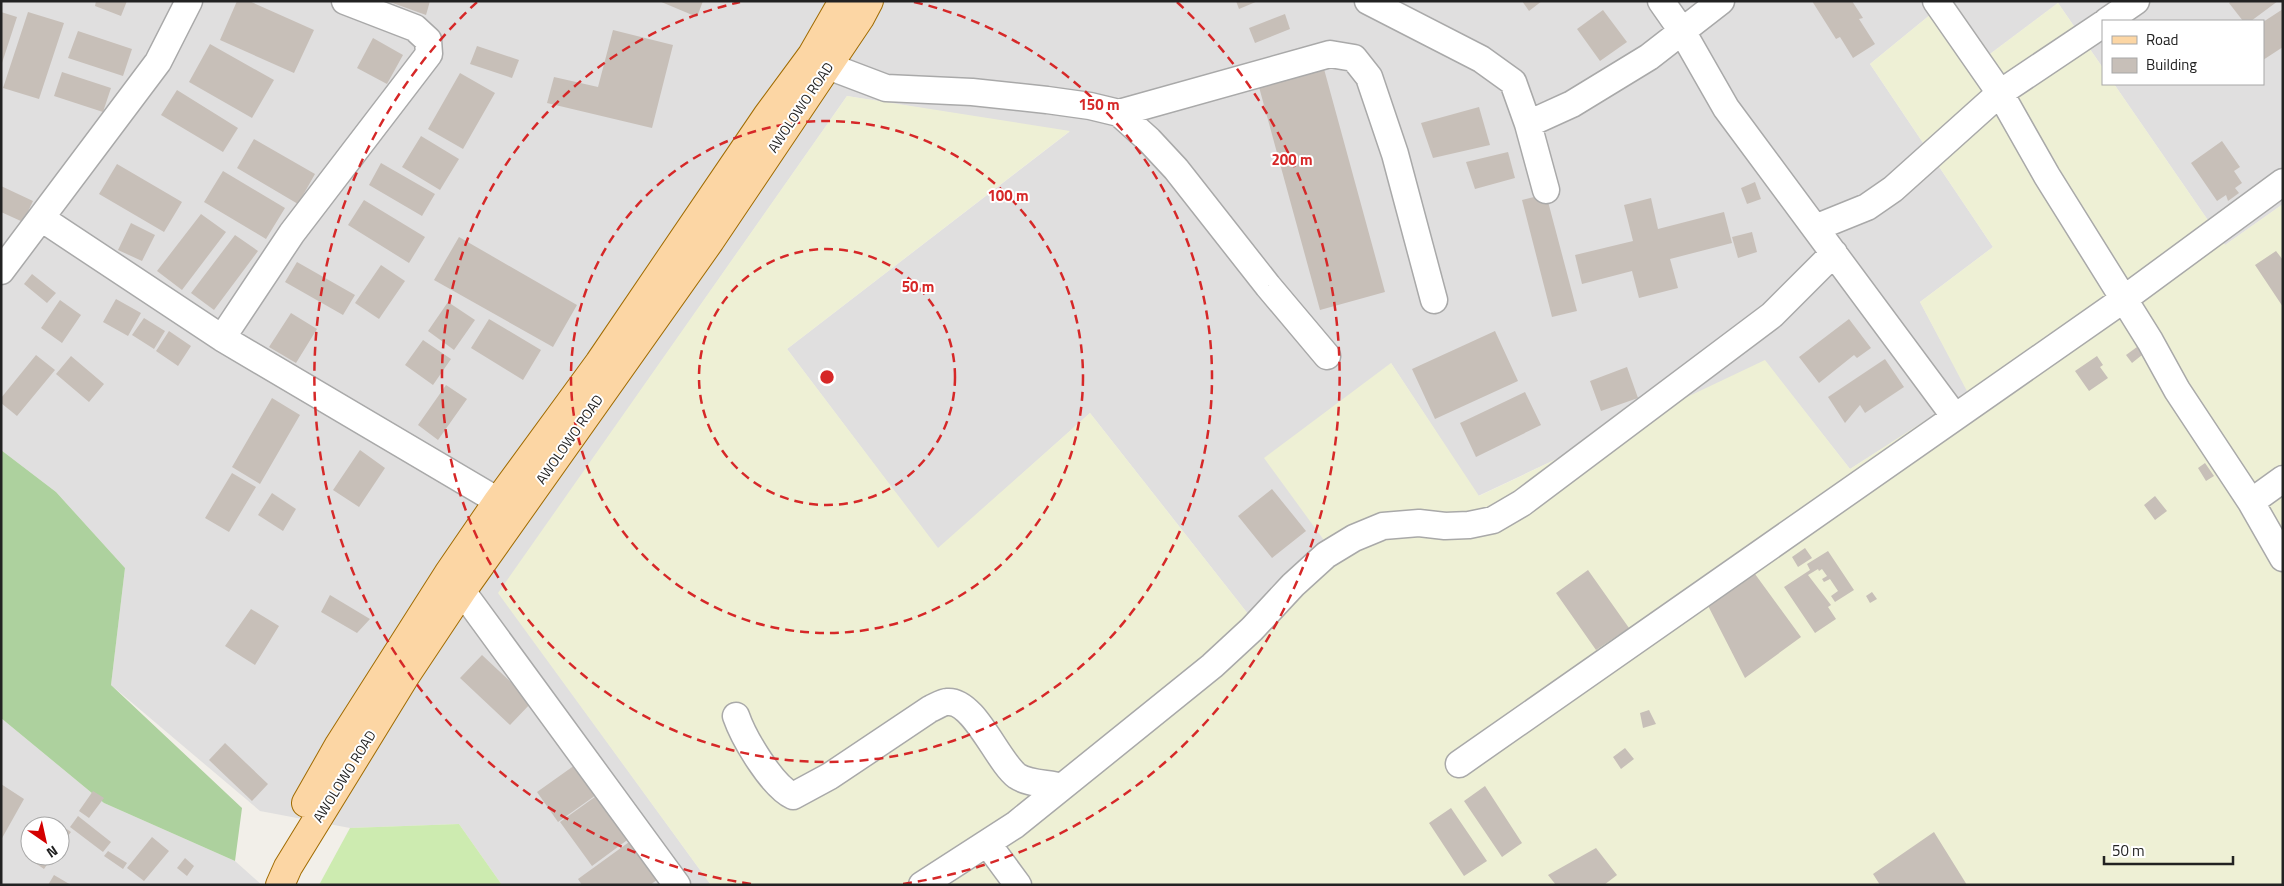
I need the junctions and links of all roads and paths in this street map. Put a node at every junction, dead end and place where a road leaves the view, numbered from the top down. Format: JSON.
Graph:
{"nodes":[{"id":1,"x":189,"y":1,"type":"edge"},
{"id":2,"x":345,"y":1,"type":"edge"},
{"id":3,"x":843,"y":1,"type":"edge"},
{"id":4,"x":869,"y":1,"type":"edge"},
{"id":5,"x":1368,"y":1,"type":"edge"},
{"id":6,"x":1661,"y":1,"type":"edge"},
{"id":7,"x":1720,"y":1,"type":"edge"},
{"id":8,"x":1936,"y":1,"type":"edge"},
{"id":9,"x":2136,"y":1,"type":"edge"},
{"id":10,"x":2108,"y":20,"type":"edge"},
{"id":11,"x":2102,"y":25,"type":"edge"},
{"id":12,"x":1682,"y":31,"type":"junction"},
{"id":13,"x":828,"y":66,"type":"junction"},
{"id":14,"x":2000,"y":93,"type":"junction"},
{"id":15,"x":1119,"y":113,"type":"junction"},
{"id":16,"x":1528,"y":124,"type":"junction"},
{"id":17,"x":2283,"y":182,"type":"edge"},
{"id":18,"x":1546,"y":190,"type":"dead end"},
{"id":19,"x":41,"y":218,"type":"junction"},
{"id":20,"x":1816,"y":228,"type":"junction"},
{"id":21,"x":1834,"y":253,"type":"junction"},
{"id":22,"x":1,"y":271,"type":"edge"},
{"id":23,"x":2124,"y":299,"type":"junction"},
{"id":24,"x":1434,"y":300,"type":"dead end"},
{"id":25,"x":222,"y":338,"type":"junction"},
{"id":26,"x":1327,"y":356,"type":"dead end"},
{"id":27,"x":1955,"y":417,"type":"junction"},
{"id":28,"x":2283,"y":478,"type":"edge"},
{"id":29,"x":498,"y":501,"type":"junction"},
{"id":30,"x":2251,"y":502,"type":"junction"},
{"id":31,"x":2283,"y":558,"type":"edge"},
{"id":32,"x":462,"y":591,"type":"junction"},
{"id":33,"x":736,"y":716,"type":"dead end"},
{"id":34,"x":1459,"y":764,"type":"dead end"},
{"id":35,"x":1062,"y":787,"type":"junction"},
{"id":36,"x":988,"y":842,"type":"junction"},
{"id":37,"x":278,"y":874,"type":"edge"},
{"id":38,"x":677,"y":885,"type":"edge"},
{"id":39,"x":922,"y":885,"type":"edge"},
{"id":40,"x":1018,"y":885,"type":"edge"}],
"edges":[{"from":1,"to":19,"type":"street"},
{"from":2,"to":25,"type":"street"},
{"from":3,"to":29,"type":"main road","name":"AWOLOWO ROAD"},
{"from":4,"to":13,"type":"main road","name":"AWOLOWO ROAD"},
{"from":5,"to":16,"type":"street"},
{"from":6,"to":12,"type":"street"},
{"from":7,"to":12,"type":"street"},
{"from":8,"to":14,"type":"street"},
{"from":9,"to":10,"type":"street"},
{"from":11,"to":14,"type":"street"},
{"from":12,"to":16,"type":"street"},
{"from":12,"to":20,"type":"street"},
{"from":13,"to":15,"type":"street"},
{"from":13,"to":32,"type":"main road","name":"AWOLOWO ROAD"},
{"from":14,"to":20,"type":"street"},
{"from":14,"to":23,"type":"street"},
{"from":15,"to":24,"type":"street"},
{"from":15,"to":26,"type":"street"},
{"from":16,"to":18,"type":"street"},
{"from":17,"to":23,"type":"street"},
{"from":19,"to":22,"type":"street"},
{"from":19,"to":25,"type":"street"},
{"from":20,"to":21,"type":"street"},
{"from":21,"to":27,"type":"street"},
{"from":21,"to":35,"type":"street"},
{"from":23,"to":27,"type":"street"},
{"from":23,"to":30,"type":"street"},
{"from":25,"to":29,"type":"street"},
{"from":27,"to":34,"type":"street"},
{"from":28,"to":30,"type":"street"},
{"from":29,"to":37,"type":"main road","name":"AWOLOWO ROAD"},
{"from":30,"to":31,"type":"street"},
{"from":32,"to":37,"type":"main road","name":"AWOLOWO ROAD"},
{"from":32,"to":38,"type":"street"},
{"from":33,"to":35,"type":"street"},
{"from":35,"to":36,"type":"street"},
{"from":36,"to":39,"type":"street"},
{"from":36,"to":40,"type":"street"}]}
